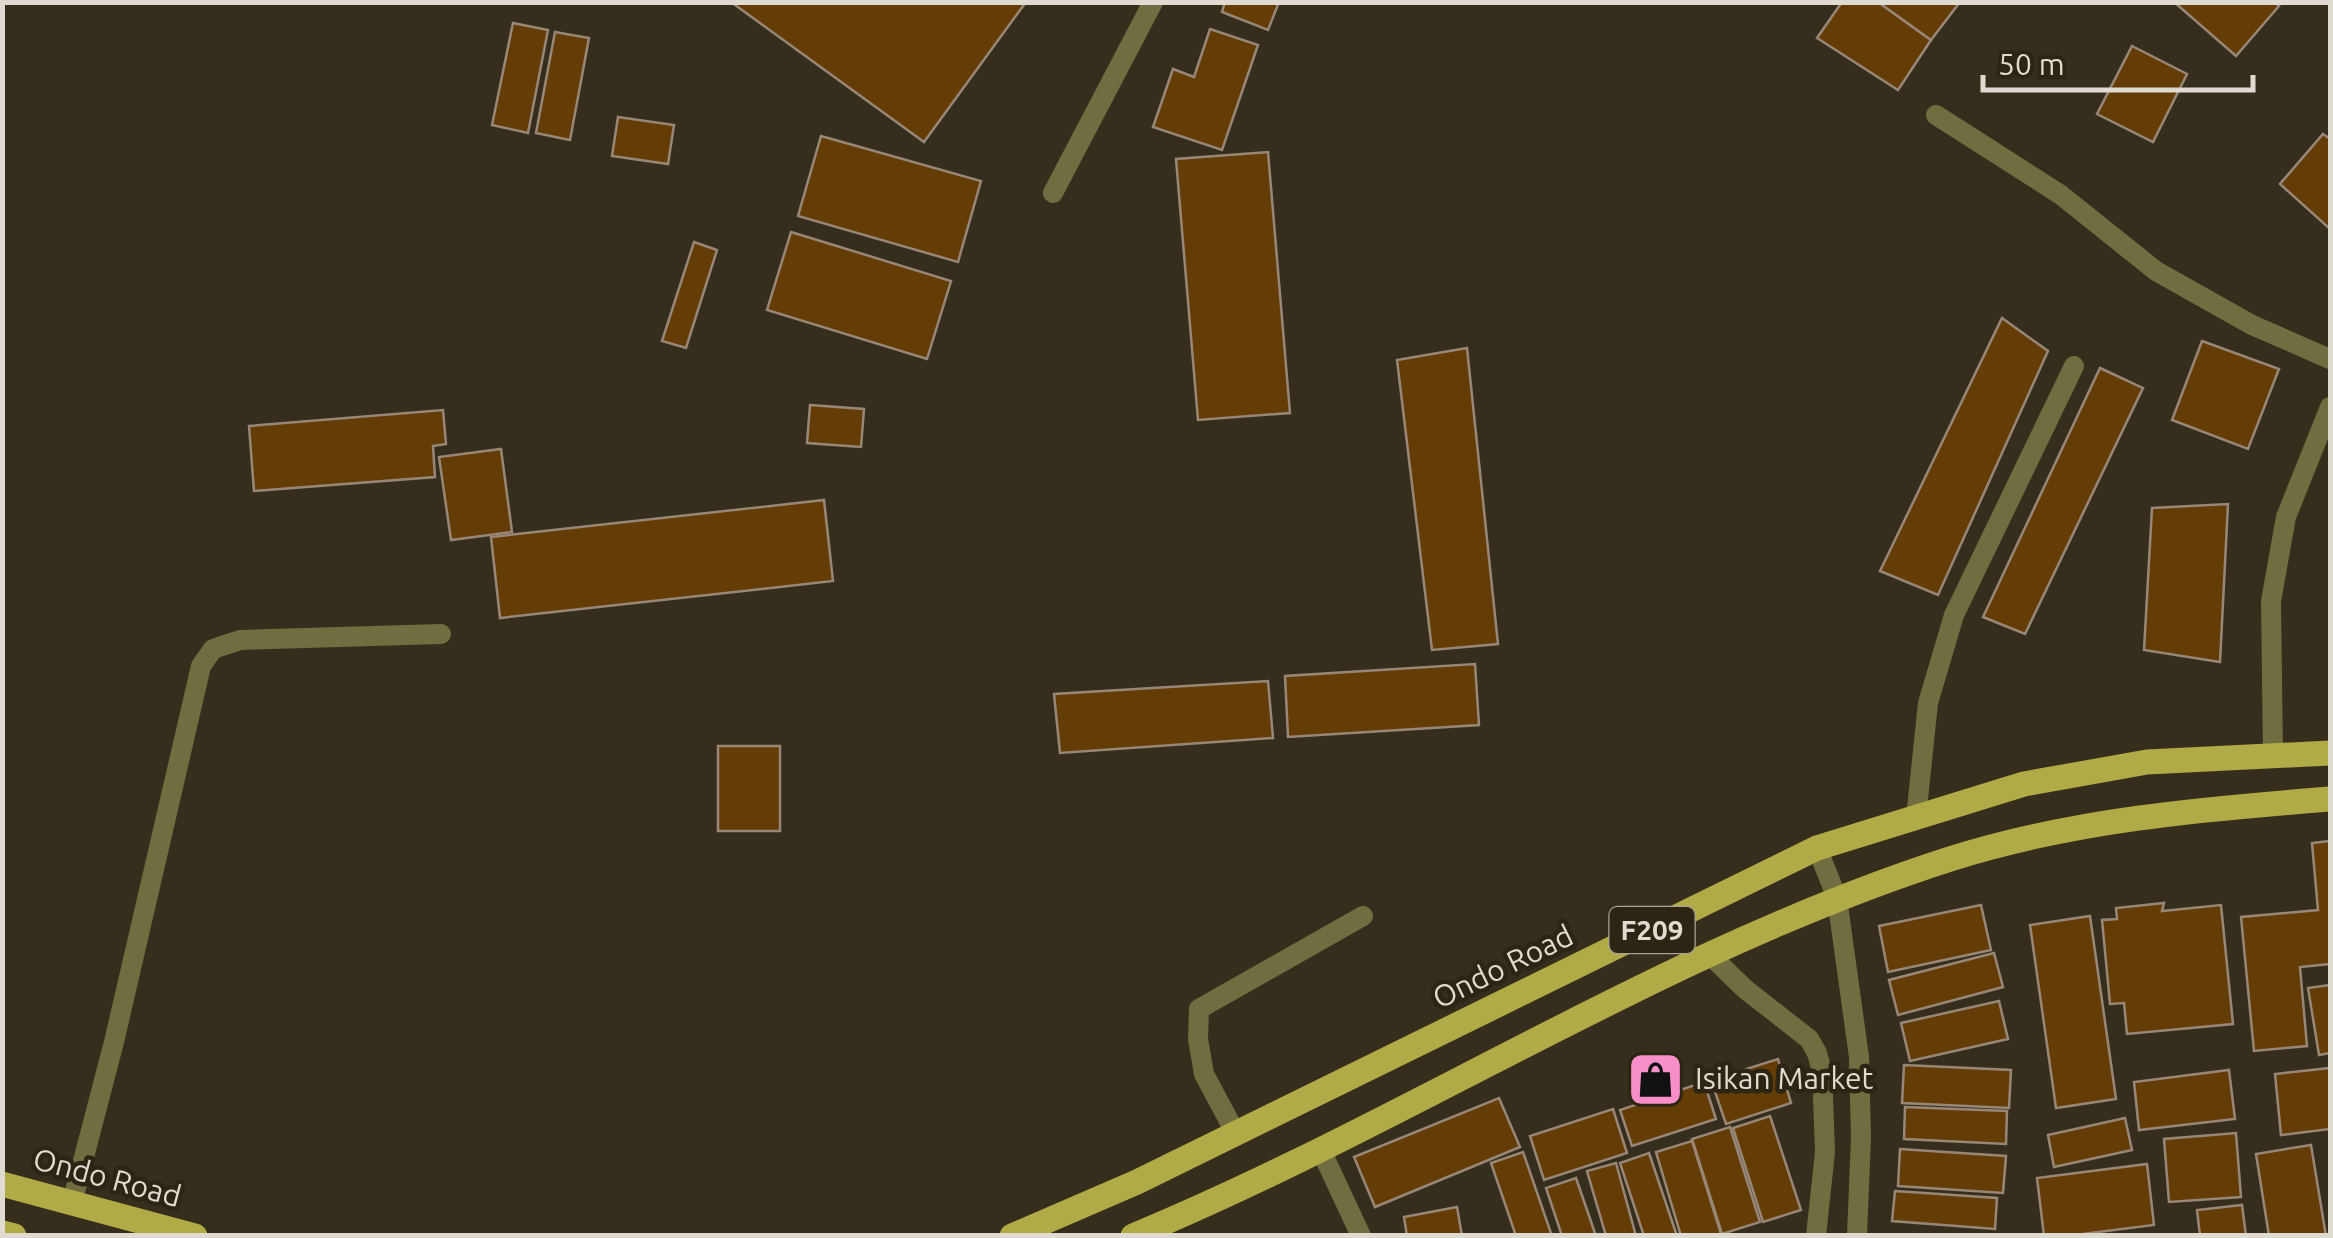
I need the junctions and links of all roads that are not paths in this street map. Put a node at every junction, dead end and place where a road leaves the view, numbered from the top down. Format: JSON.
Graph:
{"nodes":[{"id":1,"x":1153,"y":2,"type":"edge"},
{"id":2,"x":1936,"y":115,"type":"dead end"},
{"id":3,"x":1053,"y":193,"type":"dead end"},
{"id":4,"x":2330,"y":358,"type":"edge"},
{"id":5,"x":2074,"y":366,"type":"dead end"},
{"id":6,"x":2330,"y":407,"type":"edge"},
{"id":7,"x":440,"y":634,"type":"dead end"},
{"id":8,"x":2330,"y":752,"type":"edge"},
{"id":9,"x":2273,"y":756,"type":"junction"},
{"id":10,"x":2330,"y":799,"type":"edge"},
{"id":11,"x":1916,"y":818,"type":"junction"},
{"id":12,"x":1817,"y":848,"type":"junction"},
{"id":13,"x":1837,"y":898,"type":"junction"},
{"id":14,"x":1363,"y":916,"type":"dead end"},
{"id":15,"x":1710,"y":954,"type":"junction"},
{"id":16,"x":1236,"y":1134,"type":"junction"},
{"id":17,"x":1320,"y":1148,"type":"junction"},
{"id":18,"x":2,"y":1184,"type":"edge"},
{"id":19,"x":72,"y":1202,"type":"junction"},
{"id":20,"x":2,"y":1232,"type":"edge"},
{"id":21,"x":14,"y":1236,"type":"edge"},
{"id":22,"x":196,"y":1236,"type":"edge"},
{"id":23,"x":1012,"y":1236,"type":"edge"},
{"id":24,"x":1133,"y":1236,"type":"edge"},
{"id":25,"x":1361,"y":1236,"type":"edge"},
{"id":26,"x":1816,"y":1236,"type":"edge"},
{"id":27,"x":1858,"y":1236,"type":"edge"}],
"edges":[{"from":1,"to":3,"type":"street"},
{"from":2,"to":4,"type":"street"},
{"from":5,"to":11,"type":"street"},
{"from":6,"to":9,"type":"street"},
{"from":7,"to":19,"type":"street"},
{"from":8,"to":9,"type":"main road","name":"Ondo Road","number":"F209"},
{"from":9,"to":11,"type":"main road","name":"Ondo Road","number":"F209"},
{"from":10,"to":13,"type":"main road","number":"F209"},
{"from":11,"to":12,"type":"main road","name":"Ondo Road","number":"F209"},
{"from":12,"to":13,"type":"street"},
{"from":12,"to":16,"type":"main road","name":"Ondo Road","number":"F209"},
{"from":13,"to":15,"type":"main road","number":"F209"},
{"from":13,"to":27,"type":"street"},
{"from":14,"to":16,"type":"street"},
{"from":15,"to":17,"type":"main road","number":"F209"},
{"from":15,"to":26,"type":"street"},
{"from":16,"to":23,"type":"main road","name":"Ondo Road","number":"F209"},
{"from":17,"to":24,"type":"main road","number":"F209"},
{"from":17,"to":25,"type":"street"},
{"from":18,"to":19,"type":"main road","name":"Ondo Road"},
{"from":19,"to":22,"type":"main road","name":"Ondo Road"},
{"from":20,"to":21,"type":"main road"}]}
